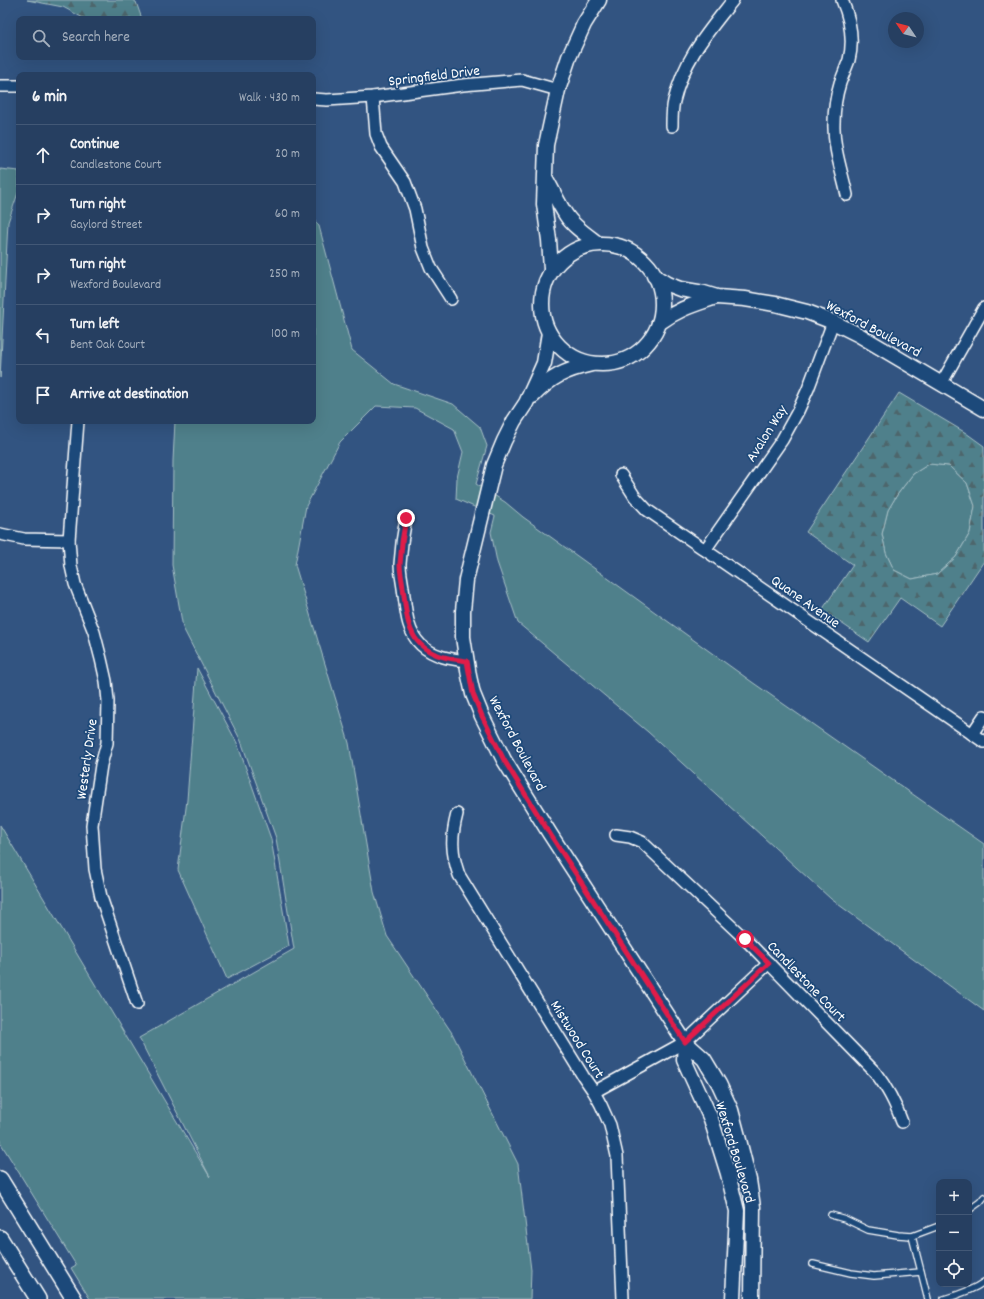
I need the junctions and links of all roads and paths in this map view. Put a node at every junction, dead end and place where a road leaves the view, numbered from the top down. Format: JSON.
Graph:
{"nodes":[{"id":1,"x":599,"y":0,"type":"edge"},
{"id":2,"x":733,"y":0,"type":"edge"},
{"id":3,"x":842,"y":0,"type":"edge"},
{"id":4,"x":0,"y":86,"type":"edge"},
{"id":5,"x":16,"y":86,"type":"edge"},
{"id":6,"x":558,"y":90,"type":"junction"},
{"id":7,"x":373,"y":97,"type":"junction"},
{"id":8,"x":316,"y":99,"type":"edge"},
{"id":9,"x":672,"y":126,"type":"dead end"},
{"id":10,"x":546,"y":179,"type":"junction"},
{"id":11,"x":847,"y":195,"type":"dead end"},
{"id":12,"x":596,"y":242,"type":"junction"},
{"id":13,"x":551,"y":270,"type":"junction"},
{"id":14,"x":654,"y":276,"type":"junction"},
{"id":15,"x":717,"y":297,"type":"junction"},
{"id":16,"x":451,"y":299,"type":"dead end"},
{"id":17,"x":984,"y":308,"type":"edge"},
{"id":18,"x":833,"y":322,"type":"junction"},
{"id":19,"x":659,"y":323,"type":"junction"},
{"id":20,"x":549,"y":333,"type":"junction"},
{"id":21,"x":592,"y":364,"type":"junction"},
{"id":22,"x":941,"y":384,"type":"junction"},
{"id":23,"x":526,"y":403,"type":"junction"},
{"id":24,"x":984,"y":408,"type":"edge"},
{"id":25,"x":78,"y":424,"type":"edge"},
{"id":26,"x":621,"y":475,"type":"dead end"},
{"id":27,"x":406,"y":518,"type":"dead end"},
{"id":28,"x":0,"y":534,"type":"edge"},
{"id":29,"x":69,"y":540,"type":"junction"},
{"id":30,"x":705,"y":550,"type":"junction"},
{"id":31,"x":467,"y":661,"type":"junction"},
{"id":32,"x":984,"y":716,"type":"edge"},
{"id":33,"x":972,"y":734,"type":"junction"},
{"id":34,"x":984,"y":742,"type":"edge"},
{"id":35,"x":457,"y":814,"type":"dead end"},
{"id":36,"x":616,"y":835,"type":"dead end"},
{"id":37,"x":769,"y":963,"type":"junction"},
{"id":38,"x":137,"y":1004,"type":"dead end"},
{"id":39,"x":685,"y":1042,"type":"junction"},
{"id":40,"x":594,"y":1092,"type":"junction"},
{"id":41,"x":902,"y":1122,"type":"dead end"},
{"id":42,"x":0,"y":1179,"type":"edge"},
{"id":43,"x":984,"y":1197,"type":"edge"},
{"id":44,"x":972,"y":1208,"type":"edge"},
{"id":45,"x":831,"y":1215,"type":"dead end"},
{"id":46,"x":936,"y":1227,"type":"edge"},
{"id":47,"x":912,"y":1236,"type":"junction"},
{"id":48,"x":0,"y":1238,"type":"edge"},
{"id":49,"x":813,"y":1264,"type":"dead end"},
{"id":50,"x":921,"y":1272,"type":"junction"},
{"id":51,"x":984,"y":1282,"type":"edge"},
{"id":52,"x":38,"y":1299,"type":"edge"},
{"id":53,"x":74,"y":1299,"type":"edge"},
{"id":54,"x":623,"y":1299,"type":"edge"},
{"id":55,"x":733,"y":1299,"type":"edge"},
{"id":56,"x":752,"y":1299,"type":"edge"},
{"id":57,"x":928,"y":1299,"type":"edge"},
{"id":58,"x":944,"y":1299,"type":"edge"}],
"edges":[{"from":1,"to":6,"type":"street"},
{"from":2,"to":9,"type":"street"},
{"from":3,"to":11,"type":"street"},
{"from":4,"to":5,"type":"street"},
{"from":6,"to":7,"type":"street","name":"Springfield Drive"},
{"from":6,"to":10,"type":"street"},
{"from":7,"to":8,"type":"street","name":"Springfield Drive"},
{"from":7,"to":16,"type":"street"},
{"from":10,"to":12,"type":"street"},
{"from":10,"to":13,"type":"street"},
{"from":12,"to":13,"type":"street"},
{"from":12,"to":14,"type":"street"},
{"from":13,"to":20,"type":"street"},
{"from":14,"to":15,"type":"street","name":"Wexford Boulevard"},
{"from":14,"to":19,"type":"street"},
{"from":15,"to":18,"type":"street","name":"Wexford Boulevard"},
{"from":15,"to":19,"type":"street","name":"Wexford Boulevard"},
{"from":17,"to":22,"type":"street"},
{"from":18,"to":22,"type":"street","name":"Wexford Boulevard"},
{"from":18,"to":30,"type":"street","name":"Avalon Way"},
{"from":19,"to":21,"type":"street"},
{"from":20,"to":21,"type":"street"},
{"from":20,"to":23,"type":"street","name":"Wexford Boulevard"},
{"from":21,"to":23,"type":"street","name":"Wexford Boulevard"},
{"from":22,"to":24,"type":"street","name":"Wexford Boulevard"},
{"from":23,"to":31,"type":"street","name":"Wexford Boulevard"},
{"from":25,"to":29,"type":"street","name":"Westerly Drive"},
{"from":26,"to":30,"type":"street","name":"Quane Avenue"},
{"from":27,"to":31,"type":"street"},
{"from":28,"to":29,"type":"street"},
{"from":29,"to":38,"type":"street","name":"Westerly Drive"},
{"from":30,"to":33,"type":"street","name":"Quane Avenue"},
{"from":31,"to":39,"type":"street","name":"Wexford Boulevard"},
{"from":32,"to":33,"type":"street"},
{"from":33,"to":34,"type":"street","name":"Quane Avenue"},
{"from":35,"to":40,"type":"street","name":"Mistwood Court"},
{"from":36,"to":37,"type":"street","name":"Candlestone Court"},
{"from":37,"to":39,"type":"street"},
{"from":37,"to":41,"type":"street","name":"Candlestone Court"},
{"from":39,"to":40,"type":"street"},
{"from":39,"to":55,"type":"street","name":"Wexford Boulevard"},
{"from":39,"to":56,"type":"street","name":"Wexford Boulevard"},
{"from":40,"to":54,"type":"street","name":"Mistwood Court"},
{"from":42,"to":53,"type":"main road"},
{"from":43,"to":44,"type":"lane"},
{"from":45,"to":47,"type":"lane"},
{"from":46,"to":47,"type":"lane"},
{"from":47,"to":50,"type":"lane"},
{"from":48,"to":52,"type":"main road"},
{"from":49,"to":50,"type":"lane"},
{"from":50,"to":57,"type":"lane"},
{"from":51,"to":58,"type":"lane"}]}
